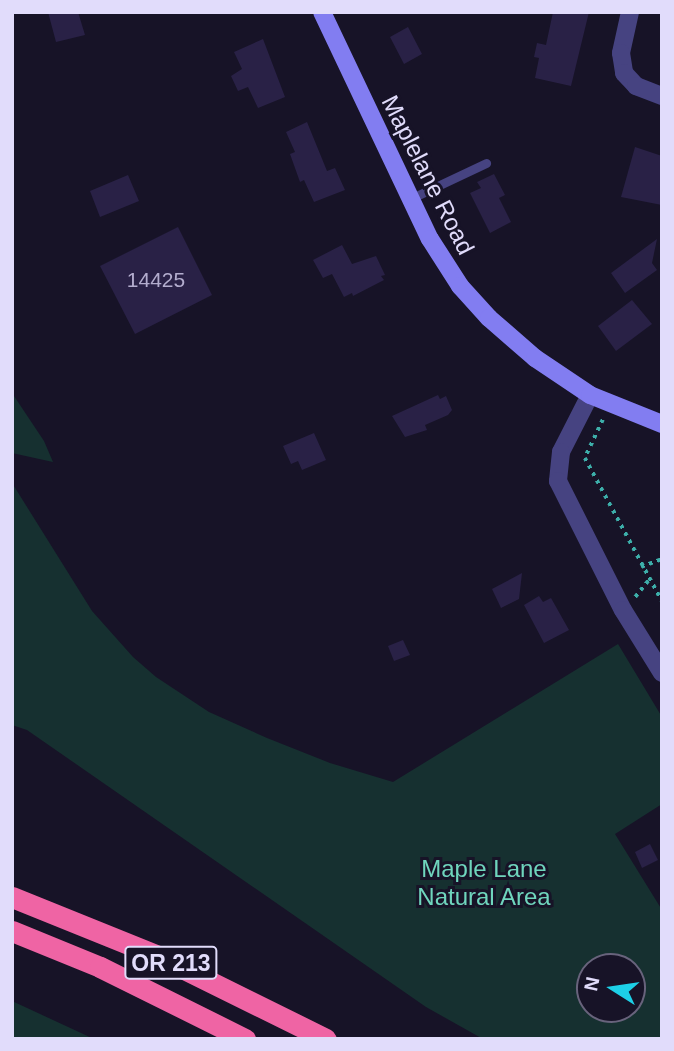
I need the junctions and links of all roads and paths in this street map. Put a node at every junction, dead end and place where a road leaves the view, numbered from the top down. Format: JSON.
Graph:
{"nodes":[{"id":1,"x":322,"y":12,"type":"edge"},
{"id":2,"x":630,"y":12,"type":"edge"},
{"id":3,"x":662,"y":96,"type":"edge"},
{"id":4,"x":486,"y":163,"type":"dead end"},
{"id":5,"x":412,"y":198,"type":"junction"},
{"id":6,"x":590,"y":395,"type":"junction"},
{"id":7,"x":611,"y":404,"type":"junction"},
{"id":8,"x":662,"y":424,"type":"edge"},
{"id":9,"x":662,"y":559,"type":"edge"},
{"id":10,"x":641,"y":567,"type":"junction"},
{"id":11,"x":662,"y":601,"type":"edge"},
{"id":12,"x":662,"y":673,"type":"edge"},
{"id":13,"x":12,"y":897,"type":"edge"},
{"id":14,"x":12,"y":931,"type":"edge"},
{"id":15,"x":245,"y":1039,"type":"edge"},
{"id":16,"x":326,"y":1039,"type":"edge"}],
"edges":[{"from":1,"to":5,"type":"main road","name":"Maplelane Road"},
{"from":2,"to":3,"type":"street"},
{"from":4,"to":5,"type":"lane"},
{"from":5,"to":6,"type":"main road","name":"Maplelane Road"},
{"from":6,"to":7,"type":"main road","name":"Maplelane Road"},
{"from":6,"to":12,"type":"street"},
{"from":7,"to":8,"type":"main road","name":"Maplelane Road"},
{"from":7,"to":10,"type":"path"},
{"from":9,"to":10,"type":"path"},
{"from":10,"to":11,"type":"path"},
{"from":13,"to":16,"type":"highway","number":"OR 213"},
{"from":14,"to":15,"type":"highway","number":"OR 213"}]}
